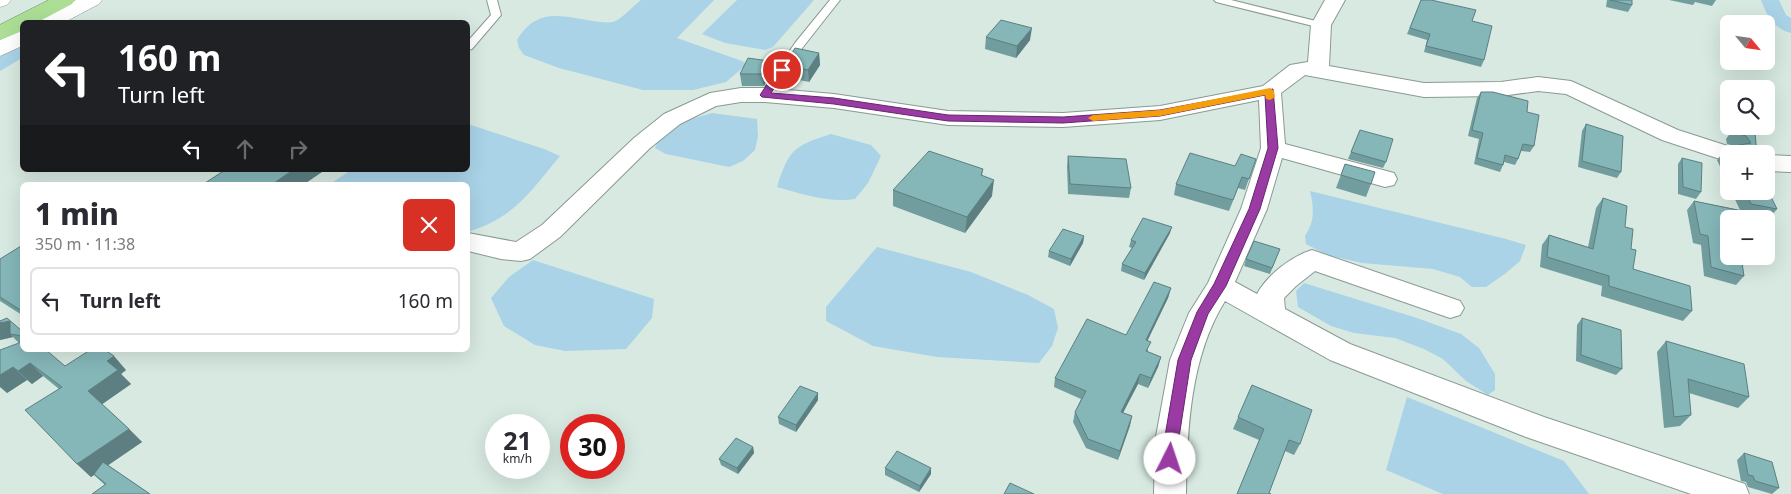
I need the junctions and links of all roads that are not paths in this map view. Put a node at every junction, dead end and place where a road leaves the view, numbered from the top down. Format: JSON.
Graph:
{"nodes":[{"id":1,"x":28,"y":0,"type":"edge"},
{"id":2,"x":64,"y":0,"type":"edge"},
{"id":3,"x":92,"y":0,"type":"edge"},
{"id":4,"x":492,"y":0,"type":"edge"},
{"id":5,"x":835,"y":0,"type":"edge"},
{"id":6,"x":1219,"y":0,"type":"edge"},
{"id":7,"x":1335,"y":0,"type":"edge"},
{"id":8,"x":0,"y":14,"type":"edge"},
{"id":9,"x":26,"y":20,"type":"edge"},
{"id":10,"x":54,"y":20,"type":"edge"},
{"id":11,"x":20,"y":23,"type":"edge"},
{"id":12,"x":1321,"y":25,"type":"junction"},
{"id":13,"x":0,"y":34,"type":"edge"},
{"id":14,"x":20,"y":38,"type":"edge"},
{"id":15,"x":470,"y":45,"type":"edge"},
{"id":16,"x":0,"y":49,"type":"edge"},
{"id":17,"x":1318,"y":69,"type":"junction"},
{"id":18,"x":1270,"y":91,"type":"junction"},
{"id":19,"x":765,"y":95,"type":"junction"},
{"id":20,"x":1273,"y":148,"type":"junction"},
{"id":21,"x":1720,"y":151,"type":"edge"},
{"id":22,"x":1775,"y":163,"type":"edge"},
{"id":23,"x":1791,"y":164,"type":"edge"},
{"id":24,"x":1386,"y":179,"type":"dead end"},
{"id":25,"x":470,"y":242,"type":"edge"},
{"id":26,"x":1220,"y":286,"type":"junction"},
{"id":27,"x":1450,"y":308,"type":"dead end"},
{"id":28,"x":1272,"y":314,"type":"junction"},
{"id":29,"x":1170,"y":494,"type":"edge"},
{"id":30,"x":1733,"y":494,"type":"edge"}],
"edges":[{"from":1,"to":8,"type":"highway"},
{"from":2,"to":9,"type":"highway"},
{"from":3,"to":10,"type":"street"},
{"from":4,"to":15,"type":"lane"},
{"from":5,"to":19,"type":"lane"},
{"from":6,"to":12,"type":"lane"},
{"from":7,"to":12,"type":"street"},
{"from":11,"to":13,"type":"highway"},
{"from":12,"to":17,"type":"street"},
{"from":14,"to":16,"type":"street"},
{"from":17,"to":18,"type":"street"},
{"from":17,"to":21,"type":"street"},
{"from":18,"to":19,"type":"street"},
{"from":18,"to":20,"type":"street"},
{"from":19,"to":25,"type":"street"},
{"from":20,"to":24,"type":"street"},
{"from":20,"to":26,"type":"street"},
{"from":22,"to":23,"type":"street"},
{"from":26,"to":28,"type":"street"},
{"from":26,"to":29,"type":"street"},
{"from":27,"to":28,"type":"street"},
{"from":28,"to":30,"type":"street"}]}
